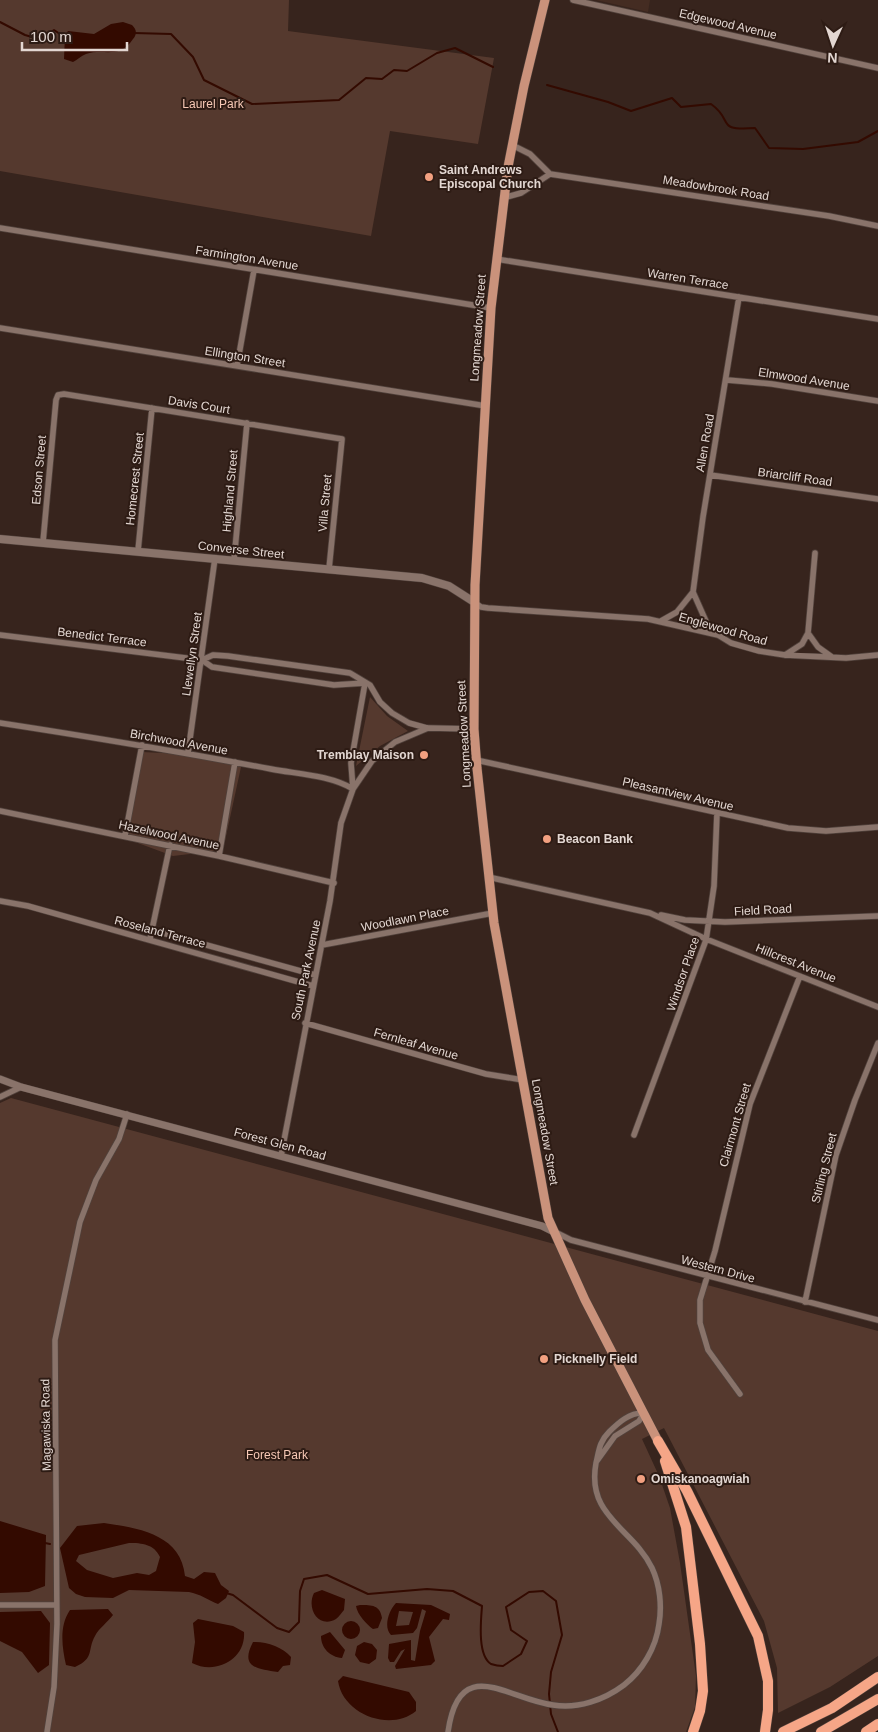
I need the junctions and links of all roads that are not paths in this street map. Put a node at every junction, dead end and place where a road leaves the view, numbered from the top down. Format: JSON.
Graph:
{"nodes":[{"id":1,"x":545,"y":0,"type":"edge"},
{"id":2,"x":574,"y":0,"type":"edge"},
{"id":3,"x":878,"y":68,"type":"edge"},
{"id":4,"x":512,"y":145,"type":"junction"},
{"id":5,"x":550,"y":174,"type":"junction"},
{"id":6,"x":503,"y":198,"type":"junction"},
{"id":7,"x":878,"y":226,"type":"edge"},
{"id":8,"x":0,"y":228,"type":"edge"},
{"id":9,"x":496,"y":259,"type":"junction"},
{"id":10,"x":254,"y":270,"type":"junction"},
{"id":11,"x":739,"y":297,"type":"junction"},
{"id":12,"x":491,"y":308,"type":"junction"},
{"id":13,"x":878,"y":320,"type":"edge"},
{"id":14,"x":0,"y":328,"type":"edge"},
{"id":15,"x":237,"y":366,"type":"junction"},
{"id":16,"x":726,"y":380,"type":"junction"},
{"id":17,"x":56,"y":400,"type":"joint"},
{"id":18,"x":878,"y":401,"type":"edge"},
{"id":19,"x":486,"y":406,"type":"junction"},
{"id":20,"x":152,"y":408,"type":"junction"},
{"id":21,"x":246,"y":423,"type":"junction"},
{"id":22,"x":342,"y":439,"type":"joint"},
{"id":23,"x":710,"y":475,"type":"junction"},
{"id":24,"x":878,"y":499,"type":"edge"},
{"id":25,"x":0,"y":539,"type":"edge"},
{"id":26,"x":43,"y":542,"type":"junction"},
{"id":27,"x":138,"y":551,"type":"junction"},
{"id":28,"x":815,"y":553,"type":"dead end"},
{"id":29,"x":215,"y":558,"type":"junction"},
{"id":30,"x":234,"y":560,"type":"junction"},
{"id":31,"x":329,"y":569,"type":"junction"},
{"id":32,"x":693,"y":592,"type":"junction"},
{"id":33,"x":474,"y":602,"type":"junction"},
{"id":34,"x":661,"y":622,"type":"junction"},
{"id":35,"x":808,"y":633,"type":"junction"},
{"id":36,"x":0,"y":635,"type":"edge"},
{"id":37,"x":718,"y":635,"type":"junction"},
{"id":38,"x":785,"y":655,"type":"junction"},
{"id":39,"x":878,"y":655,"type":"edge"},
{"id":40,"x":834,"y":658,"type":"junction"},
{"id":41,"x":202,"y":660,"type":"junction"},
{"id":42,"x":365,"y":683,"type":"junction"},
{"id":43,"x":0,"y":723,"type":"edge"},
{"id":44,"x":428,"y":728,"type":"junction"},
{"id":45,"x":474,"y":729,"type":"junction"},
{"id":46,"x":142,"y":745,"type":"junction"},
{"id":47,"x":188,"y":753,"type":"junction"},
{"id":48,"x":476,"y":760,"type":"junction"},
{"id":49,"x":235,"y":762,"type":"junction"},
{"id":50,"x":352,"y":789,"type":"junction"},
{"id":51,"x":0,"y":811,"type":"edge"},
{"id":52,"x":717,"y":813,"type":"junction"},
{"id":53,"x":878,"y":827,"type":"edge"},
{"id":54,"x":125,"y":836,"type":"junction"},
{"id":55,"x":170,"y":845,"type":"junction"},
{"id":56,"x":219,"y":856,"type":"junction"},
{"id":57,"x":488,"y":877,"type":"junction"},
{"id":58,"x":334,"y":883,"type":"junction"},
{"id":59,"x":0,"y":901,"type":"edge"},
{"id":60,"x":493,"y":913,"type":"junction"},
{"id":61,"x":650,"y":913,"type":"junction"},
{"id":62,"x":878,"y":916,"type":"edge"},
{"id":63,"x":710,"y":921,"type":"junction"},
{"id":64,"x":152,"y":930,"type":"junction"},
{"id":65,"x":150,"y":939,"type":"junction"},
{"id":66,"x":706,"y":939,"type":"junction"},
{"id":67,"x":322,"y":945,"type":"junction"},
{"id":68,"x":315,"y":975,"type":"junction"},
{"id":69,"x":800,"y":976,"type":"junction"},
{"id":70,"x":313,"y":986,"type":"junction"},
{"id":71,"x":878,"y":1007,"type":"edge"},
{"id":72,"x":305,"y":1023,"type":"junction"},
{"id":73,"x":878,"y":1043,"type":"edge"},
{"id":74,"x":0,"y":1079,"type":"edge"},
{"id":75,"x":523,"y":1080,"type":"junction"},
{"id":76,"x":21,"y":1087,"type":"junction"},
{"id":77,"x":0,"y":1097,"type":"edge"},
{"id":78,"x":127,"y":1114,"type":"junction"},
{"id":79,"x":634,"y":1135,"type":"dead end"},
{"id":80,"x":281,"y":1156,"type":"junction"},
{"id":81,"x":554,"y":1232,"type":"junction"},
{"id":82,"x":707,"y":1277,"type":"junction"},
{"id":83,"x":805,"y":1302,"type":"junction"},
{"id":84,"x":878,"y":1320,"type":"edge"},
{"id":85,"x":740,"y":1394,"type":"dead end"},
{"id":86,"x":644,"y":1413,"type":"junction"},
{"id":87,"x":658,"y":1441,"type":"junction"},
{"id":88,"x":597,"y":1461,"type":"junction"},
{"id":89,"x":0,"y":1606,"type":"edge"},
{"id":90,"x":56,"y":1606,"type":"junction"},
{"id":91,"x":878,"y":1677,"type":"edge"},
{"id":92,"x":878,"y":1699,"type":"edge"},
{"id":93,"x":878,"y":1724,"type":"edge"},
{"id":94,"x":47,"y":1732,"type":"edge"},
{"id":95,"x":448,"y":1732,"type":"edge"},
{"id":96,"x":693,"y":1732,"type":"edge"},
{"id":97,"x":765,"y":1732,"type":"edge"},
{"id":98,"x":783,"y":1732,"type":"edge"},
{"id":99,"x":821,"y":1732,"type":"edge"},
{"id":100,"x":866,"y":1732,"type":"edge"}],
"edges":[{"from":1,"to":4,"type":"main road","name":"Longmeadow Street"},
{"from":2,"to":3,"type":"street","name":"Edgewood Avenue"},
{"from":4,"to":5,"type":"street"},
{"from":4,"to":6,"type":"main road","name":"Longmeadow Street"},
{"from":5,"to":6,"type":"street"},
{"from":5,"to":7,"type":"street","name":"Meadowbrook Road"},
{"from":6,"to":9,"type":"main road","name":"Longmeadow Street"},
{"from":8,"to":10,"type":"street","name":"Farmington Avenue"},
{"from":9,"to":11,"type":"street","name":"Warren Terrace"},
{"from":9,"to":12,"type":"main road","name":"Longmeadow Street"},
{"from":10,"to":12,"type":"street","name":"Farmington Avenue"},
{"from":10,"to":15,"type":"street"},
{"from":11,"to":13,"type":"street","name":"Warren Terrace"},
{"from":11,"to":16,"type":"street","name":"Allen Road"},
{"from":12,"to":19,"type":"main road","name":"Longmeadow Street"},
{"from":14,"to":15,"type":"street","name":"Ellington Street"},
{"from":15,"to":19,"type":"street","name":"Ellington Street"},
{"from":16,"to":18,"type":"street","name":"Elmwood Avenue"},
{"from":16,"to":23,"type":"street","name":"Allen Road"},
{"from":17,"to":20,"type":"street","name":"Davis Court"},
{"from":17,"to":26,"type":"street","name":"Edson Street"},
{"from":19,"to":33,"type":"main road","name":"Longmeadow Street"},
{"from":20,"to":21,"type":"street","name":"Davis Court"},
{"from":20,"to":27,"type":"street","name":"Homecrest Street"},
{"from":21,"to":22,"type":"street","name":"Davis Court"},
{"from":21,"to":30,"type":"street","name":"Highland Street"},
{"from":22,"to":31,"type":"street","name":"Villa Street"},
{"from":23,"to":24,"type":"street","name":"Briarcliff Road"},
{"from":23,"to":32,"type":"street","name":"Allen Road"},
{"from":25,"to":26,"type":"main road","name":"Converse Street"},
{"from":26,"to":27,"type":"main road","name":"Converse Street"},
{"from":27,"to":29,"type":"main road","name":"Converse Street"},
{"from":28,"to":35,"type":"street"},
{"from":29,"to":30,"type":"main road","name":"Converse Street"},
{"from":29,"to":41,"type":"street","name":"Llewellyn Street"},
{"from":30,"to":31,"type":"main road","name":"Converse Street"},
{"from":31,"to":33,"type":"main road","name":"Converse Street"},
{"from":32,"to":34,"type":"street"},
{"from":32,"to":37,"type":"street"},
{"from":33,"to":34,"type":"street","name":"Englewood Road"},
{"from":33,"to":45,"type":"main road","name":"Longmeadow Street"},
{"from":34,"to":37,"type":"street","name":"Englewood Road"},
{"from":35,"to":38,"type":"street"},
{"from":35,"to":40,"type":"street"},
{"from":36,"to":41,"type":"street","name":"Benedict Terrace"},
{"from":37,"to":38,"type":"street","name":"Englewood Road"},
{"from":38,"to":40,"type":"street","name":"Englewood Road"},
{"from":39,"to":40,"type":"street","name":"Englewood Road"},
{"from":41,"to":42,"type":"street","name":"Benedict Terrace"},
{"from":41,"to":42,"type":"street","name":"Benedict Terrace"},
{"from":41,"to":47,"type":"street","name":"Llewellyn Street"},
{"from":42,"to":44,"type":"street","name":"Benedict Terrace"},
{"from":42,"to":50,"type":"street","name":"South Park Avenue"},
{"from":43,"to":46,"type":"street","name":"Birchwood Avenue"},
{"from":44,"to":45,"type":"street","name":"South Park Avenue"},
{"from":44,"to":50,"type":"street","name":"South Park Avenue"},
{"from":45,"to":48,"type":"main road","name":"Longmeadow Street"},
{"from":46,"to":47,"type":"street","name":"Birchwood Avenue"},
{"from":46,"to":54,"type":"street"},
{"from":47,"to":49,"type":"street","name":"Birchwood Avenue"},
{"from":48,"to":52,"type":"street","name":"Pleasantview Avenue"},
{"from":48,"to":57,"type":"main road","name":"Longmeadow Street"},
{"from":49,"to":50,"type":"street","name":"Birchwood Avenue"},
{"from":49,"to":56,"type":"street"},
{"from":50,"to":58,"type":"street","name":"South Park Avenue"},
{"from":51,"to":54,"type":"street","name":"Hazelwood Avenue"},
{"from":52,"to":53,"type":"street","name":"Pleasantview Avenue"},
{"from":52,"to":63,"type":"street","name":"Windsor Place"},
{"from":54,"to":55,"type":"street","name":"Hazelwood Avenue"},
{"from":55,"to":56,"type":"street","name":"Hazelwood Avenue"},
{"from":55,"to":64,"type":"street"},
{"from":56,"to":58,"type":"street","name":"Hazelwood Avenue"},
{"from":57,"to":60,"type":"main road","name":"Longmeadow Street"},
{"from":57,"to":61,"type":"street","name":"Field Road"},
{"from":58,"to":67,"type":"street","name":"South Park Avenue"},
{"from":59,"to":65,"type":"street","name":"Roseland Terrace"},
{"from":60,"to":67,"type":"street","name":"Woodlawn Place"},
{"from":60,"to":75,"type":"main road","name":"Longmeadow Street"},
{"from":61,"to":63,"type":"street","name":"Field Road"},
{"from":61,"to":66,"type":"street","name":"Field Road"},
{"from":62,"to":63,"type":"street","name":"Field Road"},
{"from":63,"to":66,"type":"street","name":"Windsor Place"},
{"from":64,"to":65,"type":"street"},
{"from":64,"to":68,"type":"street"},
{"from":65,"to":70,"type":"street","name":"Roseland Terrace"},
{"from":66,"to":69,"type":"street","name":"Hillcrest Avenue"},
{"from":66,"to":79,"type":"street","name":"Windsor Place"},
{"from":67,"to":68,"type":"street","name":"South Park Avenue"},
{"from":68,"to":70,"type":"street","name":"South Park Avenue"},
{"from":69,"to":71,"type":"street","name":"Hillcrest Avenue"},
{"from":69,"to":82,"type":"street","name":"Clairmont Street"},
{"from":70,"to":72,"type":"street","name":"South Park Avenue"},
{"from":72,"to":75,"type":"street","name":"Fernleaf Avenue"},
{"from":72,"to":80,"type":"street","name":"South Park Avenue"},
{"from":73,"to":83,"type":"street","name":"Stirling Street"},
{"from":74,"to":76,"type":"street","name":"Forest Glen Road"},
{"from":75,"to":81,"type":"main road","name":"Longmeadow Street"},
{"from":76,"to":77,"type":"street"},
{"from":76,"to":78,"type":"street","name":"Forest Glen Road"},
{"from":78,"to":80,"type":"street","name":"Forest Glen Road"},
{"from":78,"to":90,"type":"street","name":"Magawiska Road"},
{"from":80,"to":81,"type":"street","name":"Forest Glen Road"},
{"from":81,"to":82,"type":"street","name":"Western Drive"},
{"from":81,"to":86,"type":"main road","name":"Longmeadow Street"},
{"from":82,"to":83,"type":"street","name":"Western Drive"},
{"from":82,"to":85,"type":"street","name":"Clairmont Street"},
{"from":83,"to":84,"type":"street","name":"Western Drive"},
{"from":86,"to":87,"type":"main road","name":"Longmeadow Street"},
{"from":86,"to":88,"type":"street"},
{"from":86,"to":88,"type":"street"},
{"from":87,"to":96,"type":"highway"},
{"from":87,"to":97,"type":"highway"},
{"from":88,"to":95,"type":"street"},
{"from":89,"to":90,"type":"street"},
{"from":90,"to":94,"type":"street","name":"Magawiska Road"},
{"from":91,"to":98,"type":"highway"},
{"from":92,"to":99,"type":"highway"},
{"from":93,"to":100,"type":"highway"}]}
